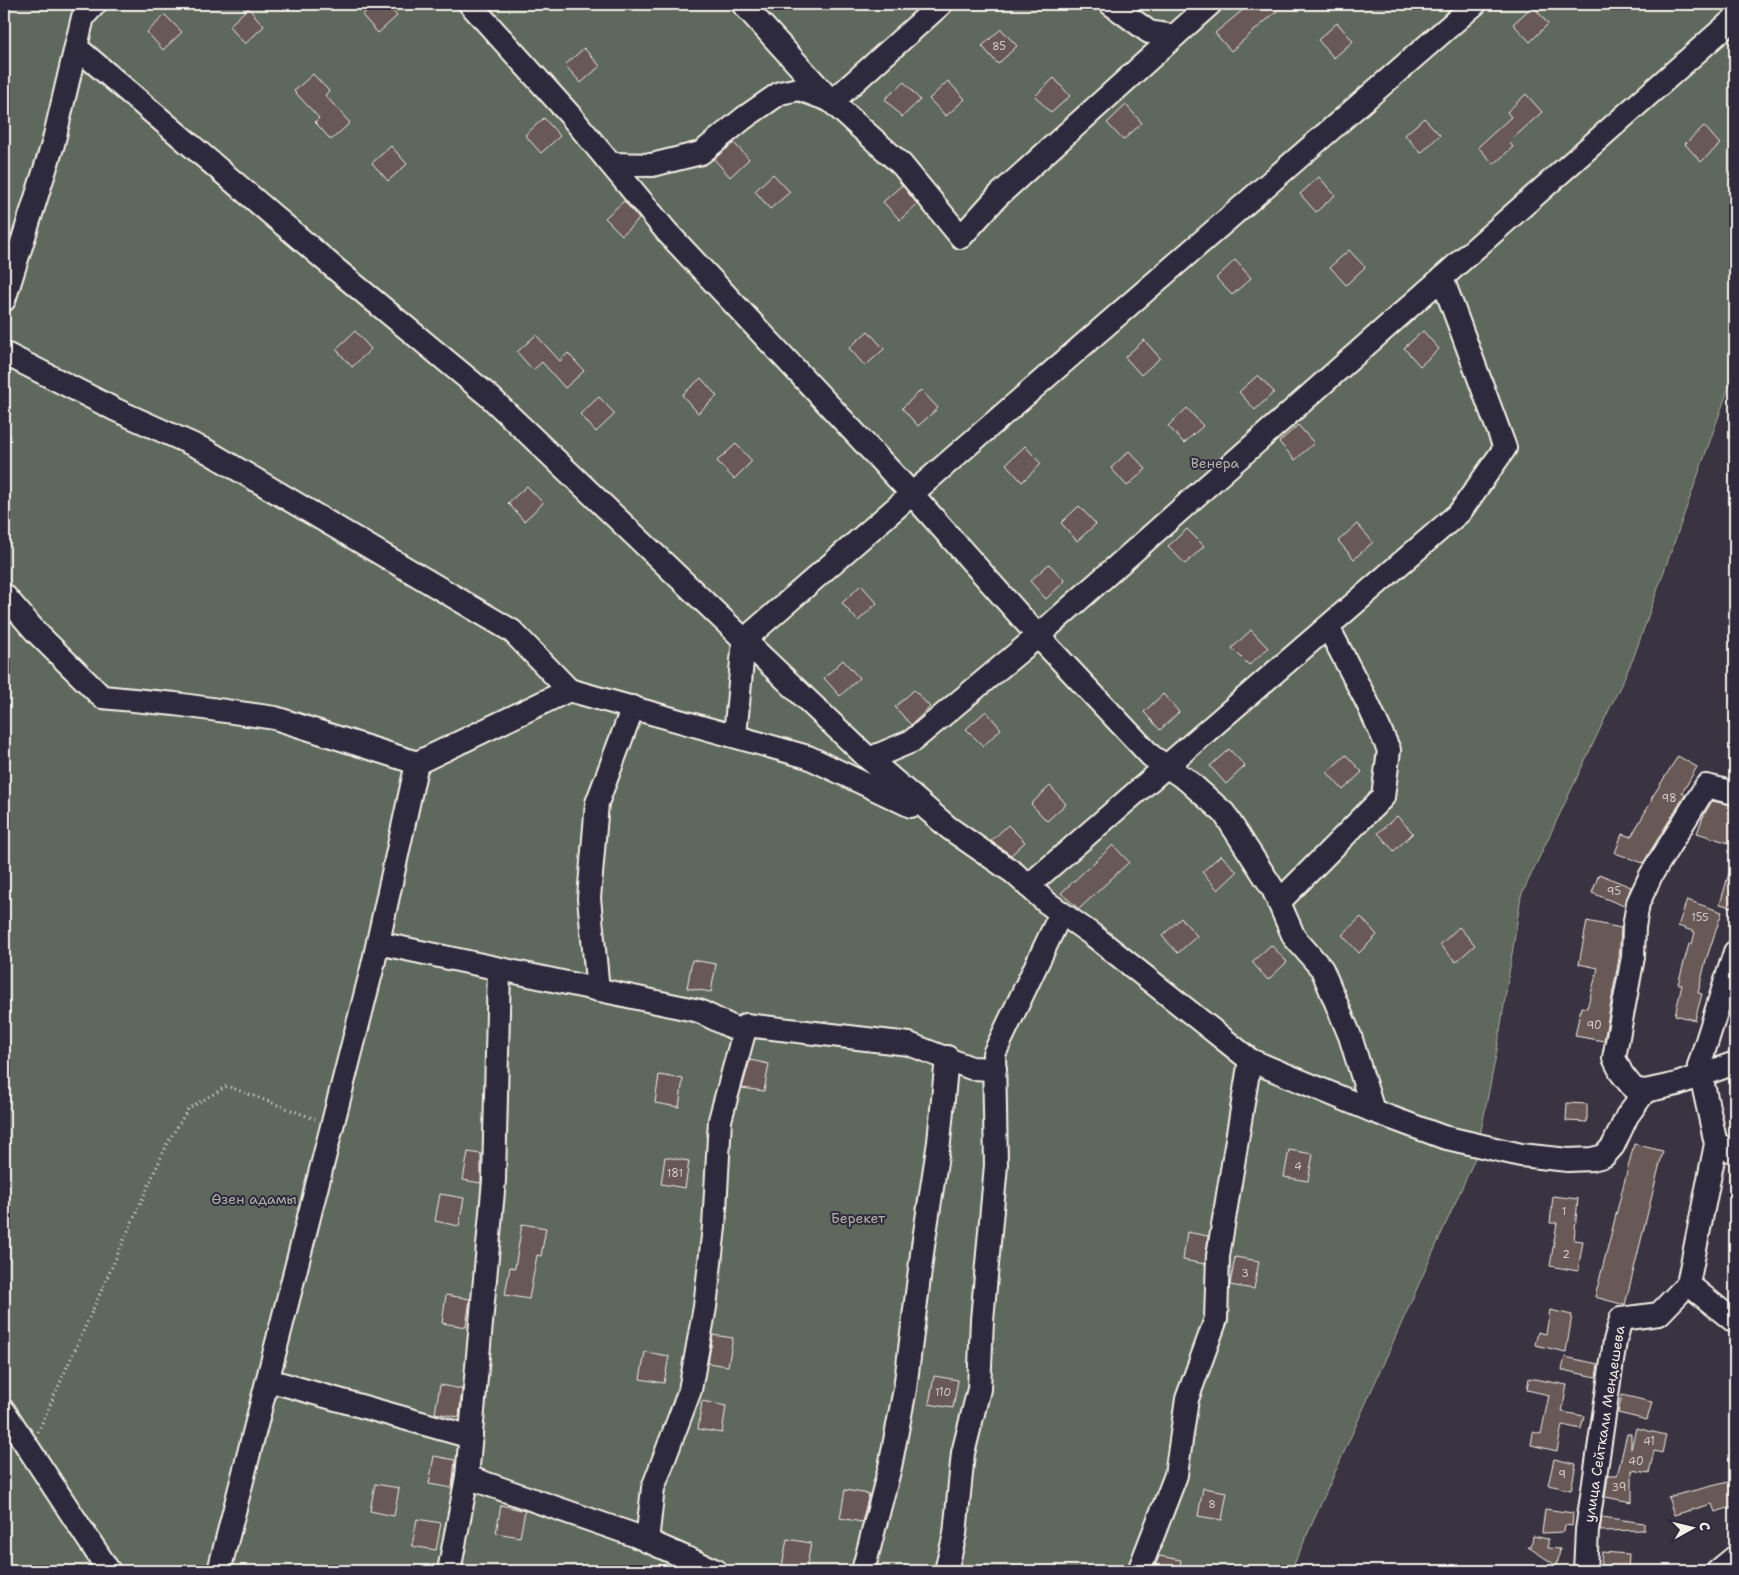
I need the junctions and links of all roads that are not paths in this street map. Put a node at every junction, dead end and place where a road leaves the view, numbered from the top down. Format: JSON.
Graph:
{"nodes":[{"id":1,"x":95,"y":4,"type":"edge"},
{"id":2,"x":470,"y":4,"type":"edge"},
{"id":3,"x":743,"y":4,"type":"edge"},
{"id":4,"x":941,"y":4,"type":"edge"},
{"id":5,"x":1110,"y":4,"type":"edge"},
{"id":6,"x":1210,"y":4,"type":"edge"},
{"id":7,"x":1475,"y":4,"type":"edge"},
{"id":8,"x":1735,"y":18,"type":"edge"},
{"id":9,"x":1174,"y":36,"type":"junction"},
{"id":10,"x":76,"y":46,"type":"junction"},
{"id":11,"x":832,"y":102,"type":"junction"},
{"id":12,"x":611,"y":164,"type":"junction"},
{"id":13,"x":1442,"y":278,"type":"junction"},
{"id":14,"x":4,"y":300,"type":"edge"},
{"id":15,"x":4,"y":353,"type":"edge"},
{"id":16,"x":912,"y":494,"type":"junction"},
{"id":17,"x":4,"y":595,"type":"edge"},
{"id":18,"x":1328,"y":627,"type":"junction"},
{"id":19,"x":1038,"y":636,"type":"junction"},
{"id":20,"x":744,"y":640,"type":"junction"},
{"id":21,"x":569,"y":690,"type":"junction"},
{"id":22,"x":633,"y":707,"type":"junction"},
{"id":23,"x":735,"y":736,"type":"junction"},
{"id":24,"x":869,"y":759,"type":"junction"},
{"id":25,"x":417,"y":764,"type":"junction"},
{"id":26,"x":1167,"y":766,"type":"junction"},
{"id":27,"x":1735,"y":794,"type":"edge"},
{"id":28,"x":939,"y":820,"type":"junction"},
{"id":29,"x":1028,"y":886,"type":"junction"},
{"id":30,"x":1279,"y":902,"type":"junction"},
{"id":31,"x":1061,"y":913,"type":"junction"},
{"id":32,"x":378,"y":943,"type":"junction"},
{"id":33,"x":1735,"y":952,"type":"edge"},
{"id":34,"x":499,"y":969,"type":"junction"},
{"id":35,"x":598,"y":990,"type":"junction"},
{"id":36,"x":745,"y":1029,"type":"junction"},
{"id":37,"x":947,"y":1057,"type":"junction"},
{"id":38,"x":1250,"y":1060,"type":"junction"},
{"id":39,"x":1735,"y":1063,"type":"edge"},
{"id":40,"x":995,"y":1069,"type":"junction"},
{"id":41,"x":1701,"y":1076,"type":"junction"},
{"id":42,"x":1645,"y":1091,"type":"junction"},
{"id":43,"x":1373,"y":1111,"type":"junction"},
{"id":44,"x":1725,"y":1148,"type":"edge"},
{"id":45,"x":1688,"y":1284,"type":"junction"},
{"id":46,"x":1735,"y":1322,"type":"edge"},
{"id":47,"x":268,"y":1380,"type":"junction"},
{"id":48,"x":4,"y":1411,"type":"edge"},
{"id":49,"x":471,"y":1437,"type":"junction"},
{"id":50,"x":467,"y":1477,"type":"junction"},
{"id":51,"x":647,"y":1541,"type":"junction"},
{"id":52,"x":1735,"y":1557,"type":"edge"},
{"id":53,"x":108,"y":1571,"type":"edge"},
{"id":54,"x":219,"y":1571,"type":"edge"},
{"id":55,"x":449,"y":1571,"type":"edge"},
{"id":56,"x":716,"y":1571,"type":"edge"},
{"id":57,"x":863,"y":1571,"type":"edge"},
{"id":58,"x":946,"y":1571,"type":"edge"},
{"id":59,"x":1139,"y":1571,"type":"edge"},
{"id":60,"x":1585,"y":1571,"type":"edge"},
{"id":61,"x":1718,"y":1571,"type":"edge"}],
"edges":[{"from":1,"to":10,"type":"street"},
{"from":2,"to":12,"type":"street"},
{"from":3,"to":11,"type":"street"},
{"from":4,"to":11,"type":"street"},
{"from":5,"to":9,"type":"street"},
{"from":6,"to":9,"type":"street"},
{"from":7,"to":16,"type":"street"},
{"from":8,"to":13,"type":"street"},
{"from":9,"to":11,"type":"street"},
{"from":10,"to":14,"type":"street"},
{"from":10,"to":20,"type":"street"},
{"from":11,"to":12,"type":"street"},
{"from":12,"to":16,"type":"street"},
{"from":13,"to":18,"type":"street"},
{"from":13,"to":19,"type":"street"},
{"from":15,"to":21,"type":"street"},
{"from":16,"to":19,"type":"street"},
{"from":16,"to":20,"type":"street"},
{"from":17,"to":25,"type":"street"},
{"from":18,"to":26,"type":"street"},
{"from":18,"to":30,"type":"street"},
{"from":19,"to":24,"type":"street"},
{"from":19,"to":26,"type":"street"},
{"from":20,"to":23,"type":"street"},
{"from":20,"to":24,"type":"street"},
{"from":21,"to":22,"type":"street"},
{"from":21,"to":25,"type":"street"},
{"from":22,"to":23,"type":"street"},
{"from":22,"to":35,"type":"street"},
{"from":23,"to":28,"type":"street"},
{"from":24,"to":28,"type":"street"},
{"from":25,"to":32,"type":"street"},
{"from":26,"to":29,"type":"street"},
{"from":26,"to":30,"type":"street"},
{"from":27,"to":42,"type":"street"},
{"from":28,"to":29,"type":"street"},
{"from":29,"to":31,"type":"street"},
{"from":30,"to":43,"type":"street"},
{"from":31,"to":38,"type":"street"},
{"from":31,"to":40,"type":"street"},
{"from":32,"to":34,"type":"street"},
{"from":32,"to":47,"type":"street"},
{"from":33,"to":41,"type":"street"},
{"from":34,"to":35,"type":"street"},
{"from":34,"to":49,"type":"street"},
{"from":35,"to":36,"type":"street"},
{"from":36,"to":37,"type":"street"},
{"from":36,"to":51,"type":"street"},
{"from":37,"to":40,"type":"street"},
{"from":37,"to":57,"type":"street"},
{"from":38,"to":43,"type":"street"},
{"from":38,"to":59,"type":"street"},
{"from":39,"to":41,"type":"street"},
{"from":40,"to":58,"type":"street"},
{"from":41,"to":42,"type":"street"},
{"from":41,"to":44,"type":"street"},
{"from":42,"to":43,"type":"street"},
{"from":44,"to":45,"type":"street"},
{"from":45,"to":46,"type":"street"},
{"from":45,"to":60,"type":"street","name":"улица Сейткали Мендешева"},
{"from":47,"to":49,"type":"street"},
{"from":47,"to":54,"type":"street"},
{"from":48,"to":53,"type":"street"},
{"from":49,"to":50,"type":"street"},
{"from":50,"to":51,"type":"street"},
{"from":50,"to":55,"type":"street"},
{"from":51,"to":56,"type":"street"},
{"from":52,"to":61,"type":"street"}]}
